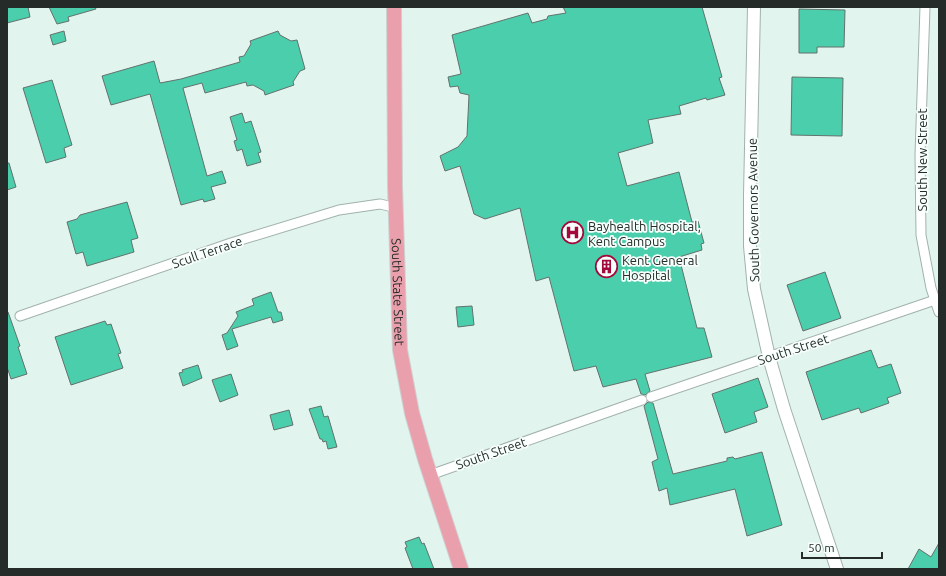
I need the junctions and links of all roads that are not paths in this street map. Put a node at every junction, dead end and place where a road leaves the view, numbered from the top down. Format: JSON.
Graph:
{"nodes":[{"id":1,"x":394,"y":7,"type":"edge"},
{"id":2,"x":754,"y":7,"type":"edge"},
{"id":3,"x":925,"y":7,"type":"edge"},
{"id":4,"x":397,"y":208,"type":"junction"},
{"id":5,"x":935,"y":300,"type":"junction"},
{"id":6,"x":939,"y":312,"type":"edge"},
{"id":7,"x":20,"y":316,"type":"dead end"},
{"id":8,"x":769,"y":357,"type":"junction"},
{"id":9,"x":430,"y":475,"type":"junction"},
{"id":10,"x":461,"y":569,"type":"edge"},
{"id":11,"x":837,"y":569,"type":"edge"}],
"edges":[{"from":1,"to":4,"type":"main road","name":"South State Street"},
{"from":2,"to":8,"type":"main road","name":"South Governors Avenue"},
{"from":3,"to":5,"type":"street","name":"South New Street"},
{"from":4,"to":7,"type":"street","name":"Scull Terrace"},
{"from":4,"to":9,"type":"main road","name":"South State Street"},
{"from":5,"to":6,"type":"street","name":"South New Street"},
{"from":5,"to":8,"type":"street","name":"South Street"},
{"from":8,"to":9,"type":"street","name":"South Street"},
{"from":8,"to":11,"type":"main road","name":"South Governors Avenue"},
{"from":9,"to":10,"type":"main road","name":"South State Street"}]}
